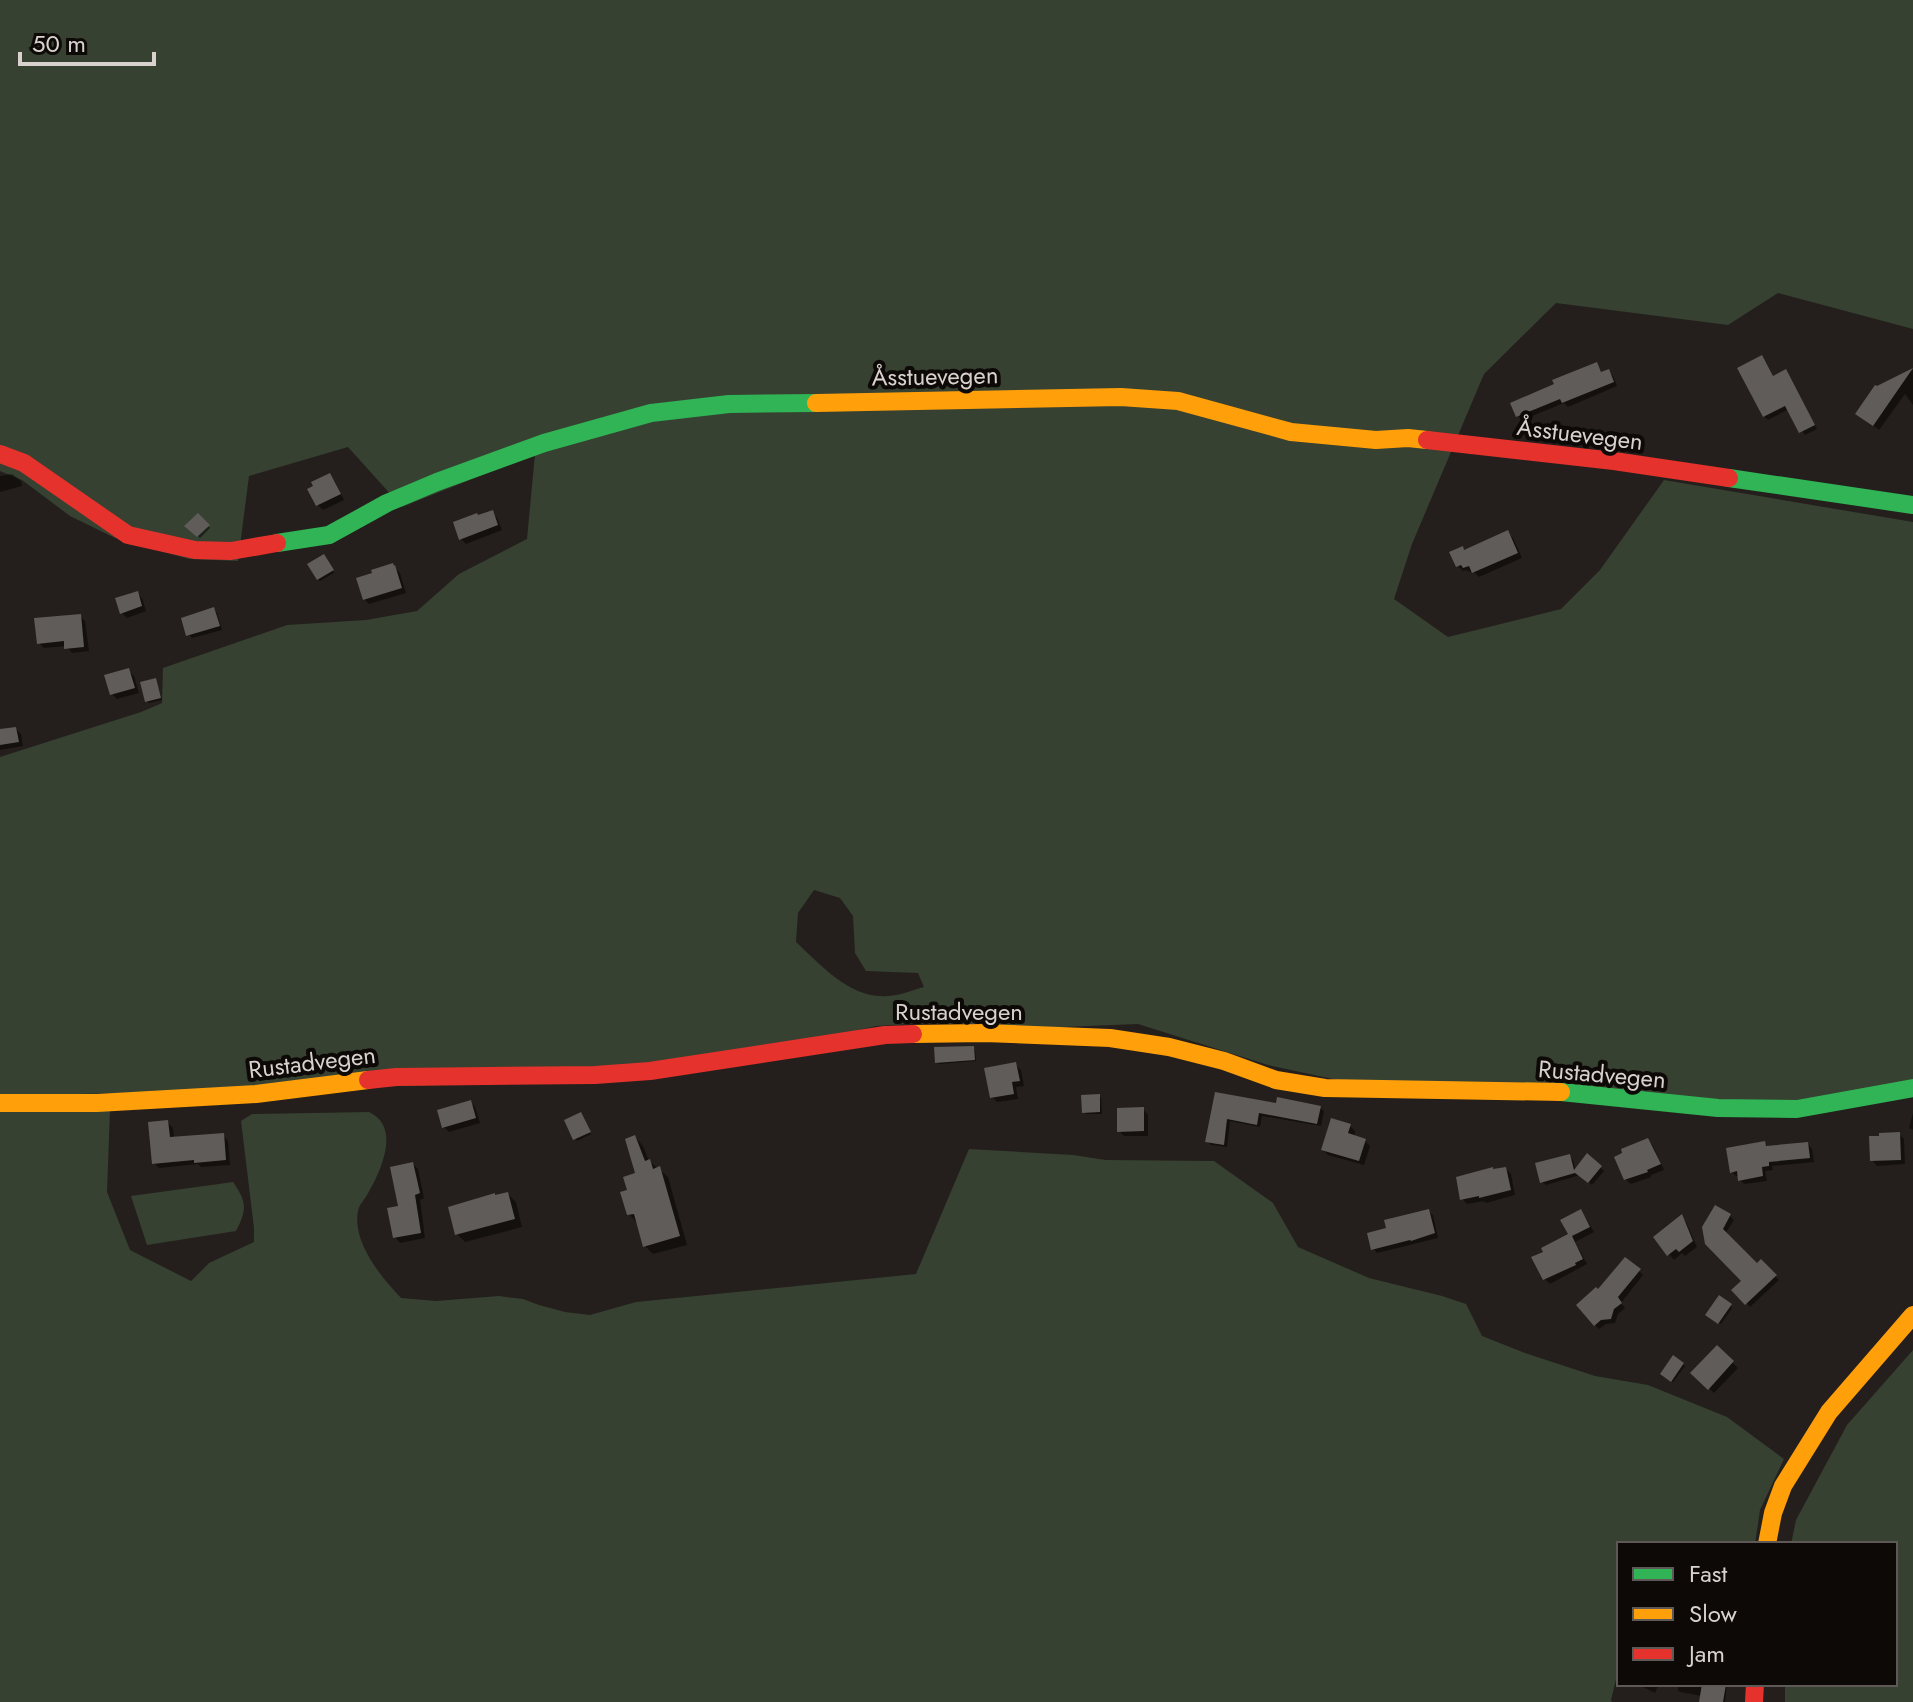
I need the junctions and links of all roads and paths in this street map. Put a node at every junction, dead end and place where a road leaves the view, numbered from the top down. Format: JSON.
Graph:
{"nodes":[{"id":1,"x":0,"y":454,"type":"edge"},
{"id":2,"x":1913,"y":505,"type":"edge"},
{"id":3,"x":1913,"y":1088,"type":"edge"},
{"id":4,"x":0,"y":1103,"type":"edge"},
{"id":5,"x":1913,"y":1315,"type":"edge"},
{"id":6,"x":1767,"y":1542,"type":"edge"}],
"edges":[{"from":1,"to":2,"type":"street","name":"Åsstuevegen"},
{"from":3,"to":4,"type":"street","name":"Rustadvegen"},
{"from":5,"to":6,"type":"street"}]}
